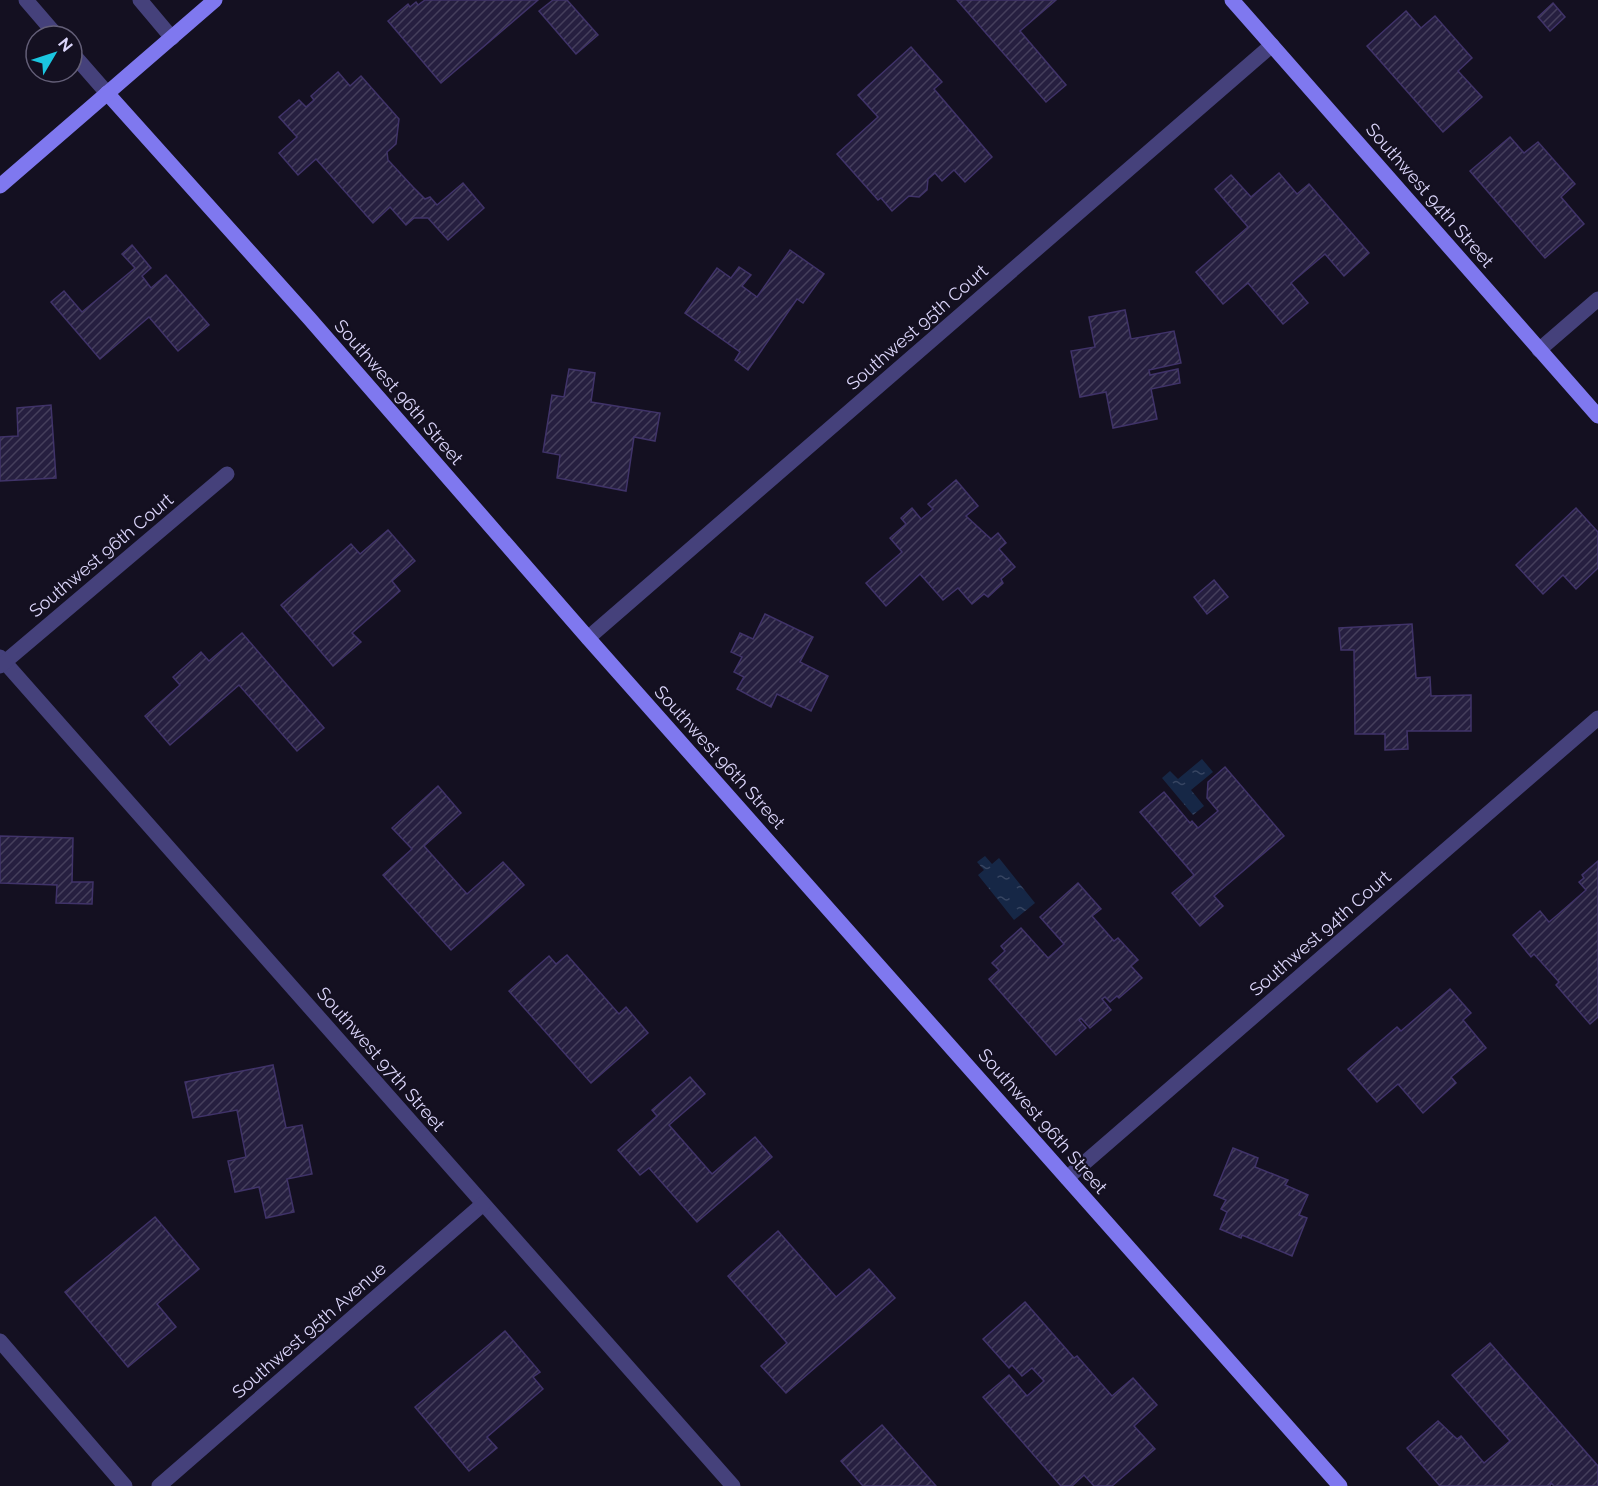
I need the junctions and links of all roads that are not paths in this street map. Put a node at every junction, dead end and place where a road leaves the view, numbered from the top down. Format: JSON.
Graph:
{"nodes":[{"id":1,"x":26,"y":0,"type":"edge"},
{"id":2,"x":140,"y":0,"type":"edge"},
{"id":3,"x":215,"y":0,"type":"edge"},
{"id":4,"x":1232,"y":0,"type":"edge"},
{"id":5,"x":47,"y":24,"type":"edge"},
{"id":6,"x":172,"y":38,"type":"junction"},
{"id":7,"x":1272,"y":45,"type":"junction"},
{"id":8,"x":84,"y":67,"type":"edge"},
{"id":9,"x":107,"y":93,"type":"junction"},
{"id":10,"x":0,"y":186,"type":"edge"},
{"id":11,"x":1598,"y":299,"type":"edge"},
{"id":12,"x":1539,"y":350,"type":"junction"},
{"id":13,"x":1598,"y":416,"type":"edge"},
{"id":14,"x":227,"y":474,"type":"dead end"},
{"id":15,"x":588,"y":638,"type":"junction"},
{"id":16,"x":1,"y":662,"type":"edge"},
{"id":17,"x":1598,"y":718,"type":"edge"},
{"id":18,"x":1067,"y":1178,"type":"junction"},
{"id":19,"x":483,"y":1204,"type":"junction"},
{"id":20,"x":0,"y":1341,"type":"edge"},
{"id":21,"x":125,"y":1486,"type":"edge"},
{"id":22,"x":159,"y":1486,"type":"edge"},
{"id":23,"x":733,"y":1486,"type":"edge"},
{"id":24,"x":1340,"y":1486,"type":"edge"}],
"edges":[{"from":1,"to":5,"type":"street"},
{"from":2,"to":6,"type":"street"},
{"from":3,"to":6,"type":"street"},
{"from":4,"to":7,"type":"street","name":"Southwest 94th Street"},
{"from":6,"to":9,"type":"street"},
{"from":7,"to":12,"type":"street","name":"Southwest 94th Street"},
{"from":7,"to":15,"type":"street","name":"Southwest 95th Court"},
{"from":8,"to":9,"type":"street","name":"Southwest 96th Street"},
{"from":9,"to":10,"type":"street"},
{"from":9,"to":15,"type":"street","name":"Southwest 96th Street"},
{"from":11,"to":12,"type":"street"},
{"from":12,"to":13,"type":"street","name":"Southwest 94th Street"},
{"from":14,"to":16,"type":"street","name":"Southwest 96th Court"},
{"from":15,"to":18,"type":"street","name":"Southwest 96th Street"},
{"from":16,"to":19,"type":"street","name":"Southwest 97th Street"},
{"from":17,"to":18,"type":"street","name":"Southwest 94th Court"},
{"from":18,"to":24,"type":"street","name":"Southwest 96th Street"},
{"from":19,"to":22,"type":"street","name":"Southwest 95th Avenue"},
{"from":19,"to":23,"type":"street","name":"Southwest 97th Street"},
{"from":20,"to":21,"type":"street"}]}
